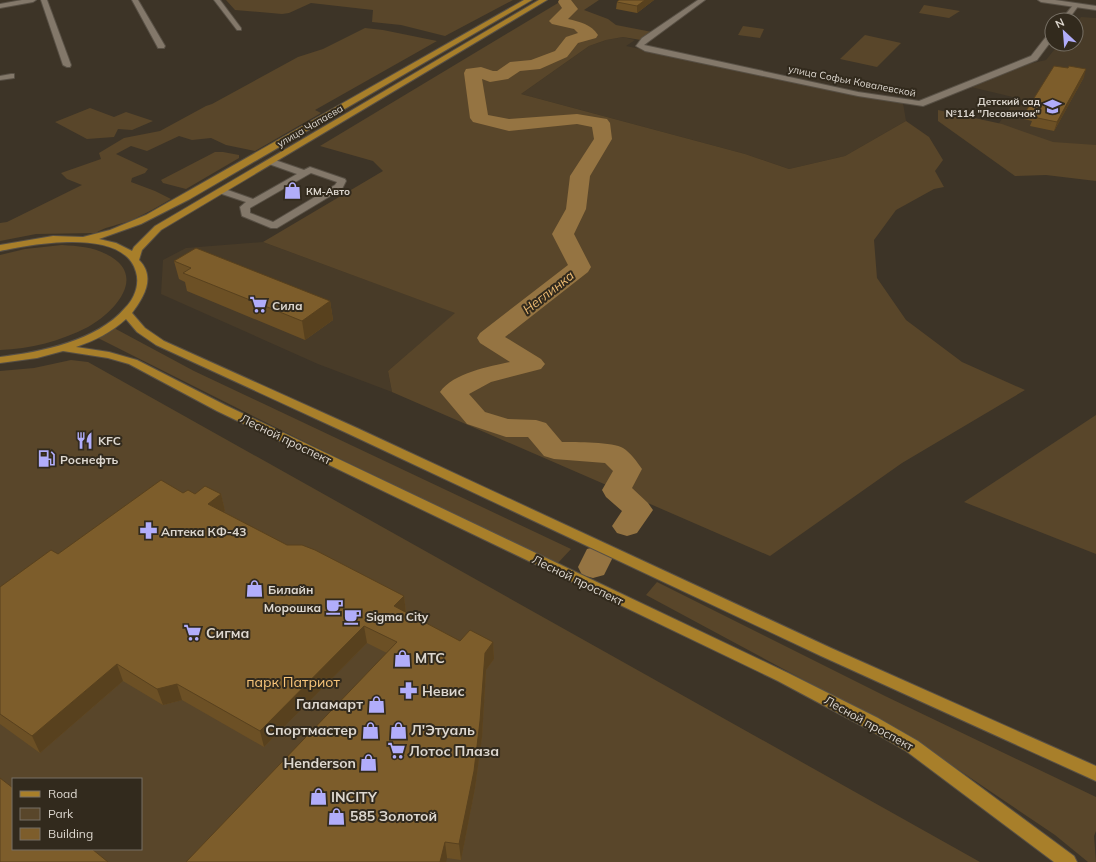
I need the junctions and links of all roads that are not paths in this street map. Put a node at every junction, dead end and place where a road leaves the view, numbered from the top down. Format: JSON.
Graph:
{"nodes":[{"id":1,"x":32,"y":0,"type":"edge"},
{"id":2,"x":44,"y":0,"type":"edge"},
{"id":3,"x":135,"y":0,"type":"edge"},
{"id":4,"x":217,"y":0,"type":"edge"},
{"id":5,"x":529,"y":0,"type":"edge"},
{"id":6,"x":544,"y":0,"type":"edge"},
{"id":7,"x":702,"y":0,"type":"edge"},
{"id":8,"x":1041,"y":0,"type":"edge"},
{"id":9,"x":0,"y":6,"type":"edge"},
{"id":10,"x":1076,"y":6,"type":"junction"},
{"id":11,"x":1096,"y":8,"type":"edge"},
{"id":12,"x":1071,"y":12,"type":"edge"},
{"id":13,"x":239,"y":28,"type":"dead end"},
{"id":14,"x":1044,"y":45,"type":"edge"},
{"id":15,"x":161,"y":46,"type":"dead end"},
{"id":16,"x":67,"y":65,"type":"dead end"},
{"id":17,"x":11,"y":76,"type":"dead end"},
{"id":18,"x":0,"y":78,"type":"edge"},
{"id":19,"x":272,"y":162,"type":"junction"},
{"id":20,"x":304,"y":173,"type":"junction"},
{"id":21,"x":222,"y":191,"type":"junction"},
{"id":22,"x":254,"y":202,"type":"junction"},
{"id":23,"x":85,"y":239,"type":"junction"},
{"id":24,"x":0,"y":248,"type":"edge"},
{"id":25,"x":136,"y":260,"type":"junction"},
{"id":26,"x":126,"y":313,"type":"junction"},
{"id":27,"x":63,"y":348,"type":"junction"},
{"id":28,"x":0,"y":360,"type":"edge"},
{"id":29,"x":1096,"y":774,"type":"edge"},
{"id":30,"x":1068,"y":862,"type":"edge"}],
"edges":[{"from":1,"to":9,"type":"street"},
{"from":2,"to":16,"type":"street"},
{"from":3,"to":15,"type":"street"},
{"from":4,"to":13,"type":"street"},
{"from":5,"to":23,"type":"main road","name":"улица Чапаева"},
{"from":6,"to":19,"type":"main road","name":"улица Чапаева"},
{"from":7,"to":14,"type":"street","name":"улица Софьи Ковалевской"},
{"from":8,"to":10,"type":"street"},
{"from":10,"to":11,"type":"street"},
{"from":10,"to":12,"type":"street"},
{"from":17,"to":18,"type":"street"},
{"from":19,"to":20,"type":"street"},
{"from":19,"to":21,"type":"main road","name":"улица Чапаева"},
{"from":20,"to":22,"type":"street"},
{"from":20,"to":22,"type":"street"},
{"from":21,"to":22,"type":"street"},
{"from":21,"to":25,"type":"main road","name":"улица Чапаева"},
{"from":23,"to":24,"type":"main road"},
{"from":23,"to":25,"type":"main road"},
{"from":25,"to":26,"type":"main road"},
{"from":26,"to":27,"type":"main road"},
{"from":26,"to":29,"type":"main road"},
{"from":27,"to":28,"type":"main road"},
{"from":27,"to":30,"type":"main road","name":"Лесной проспект"}]}
